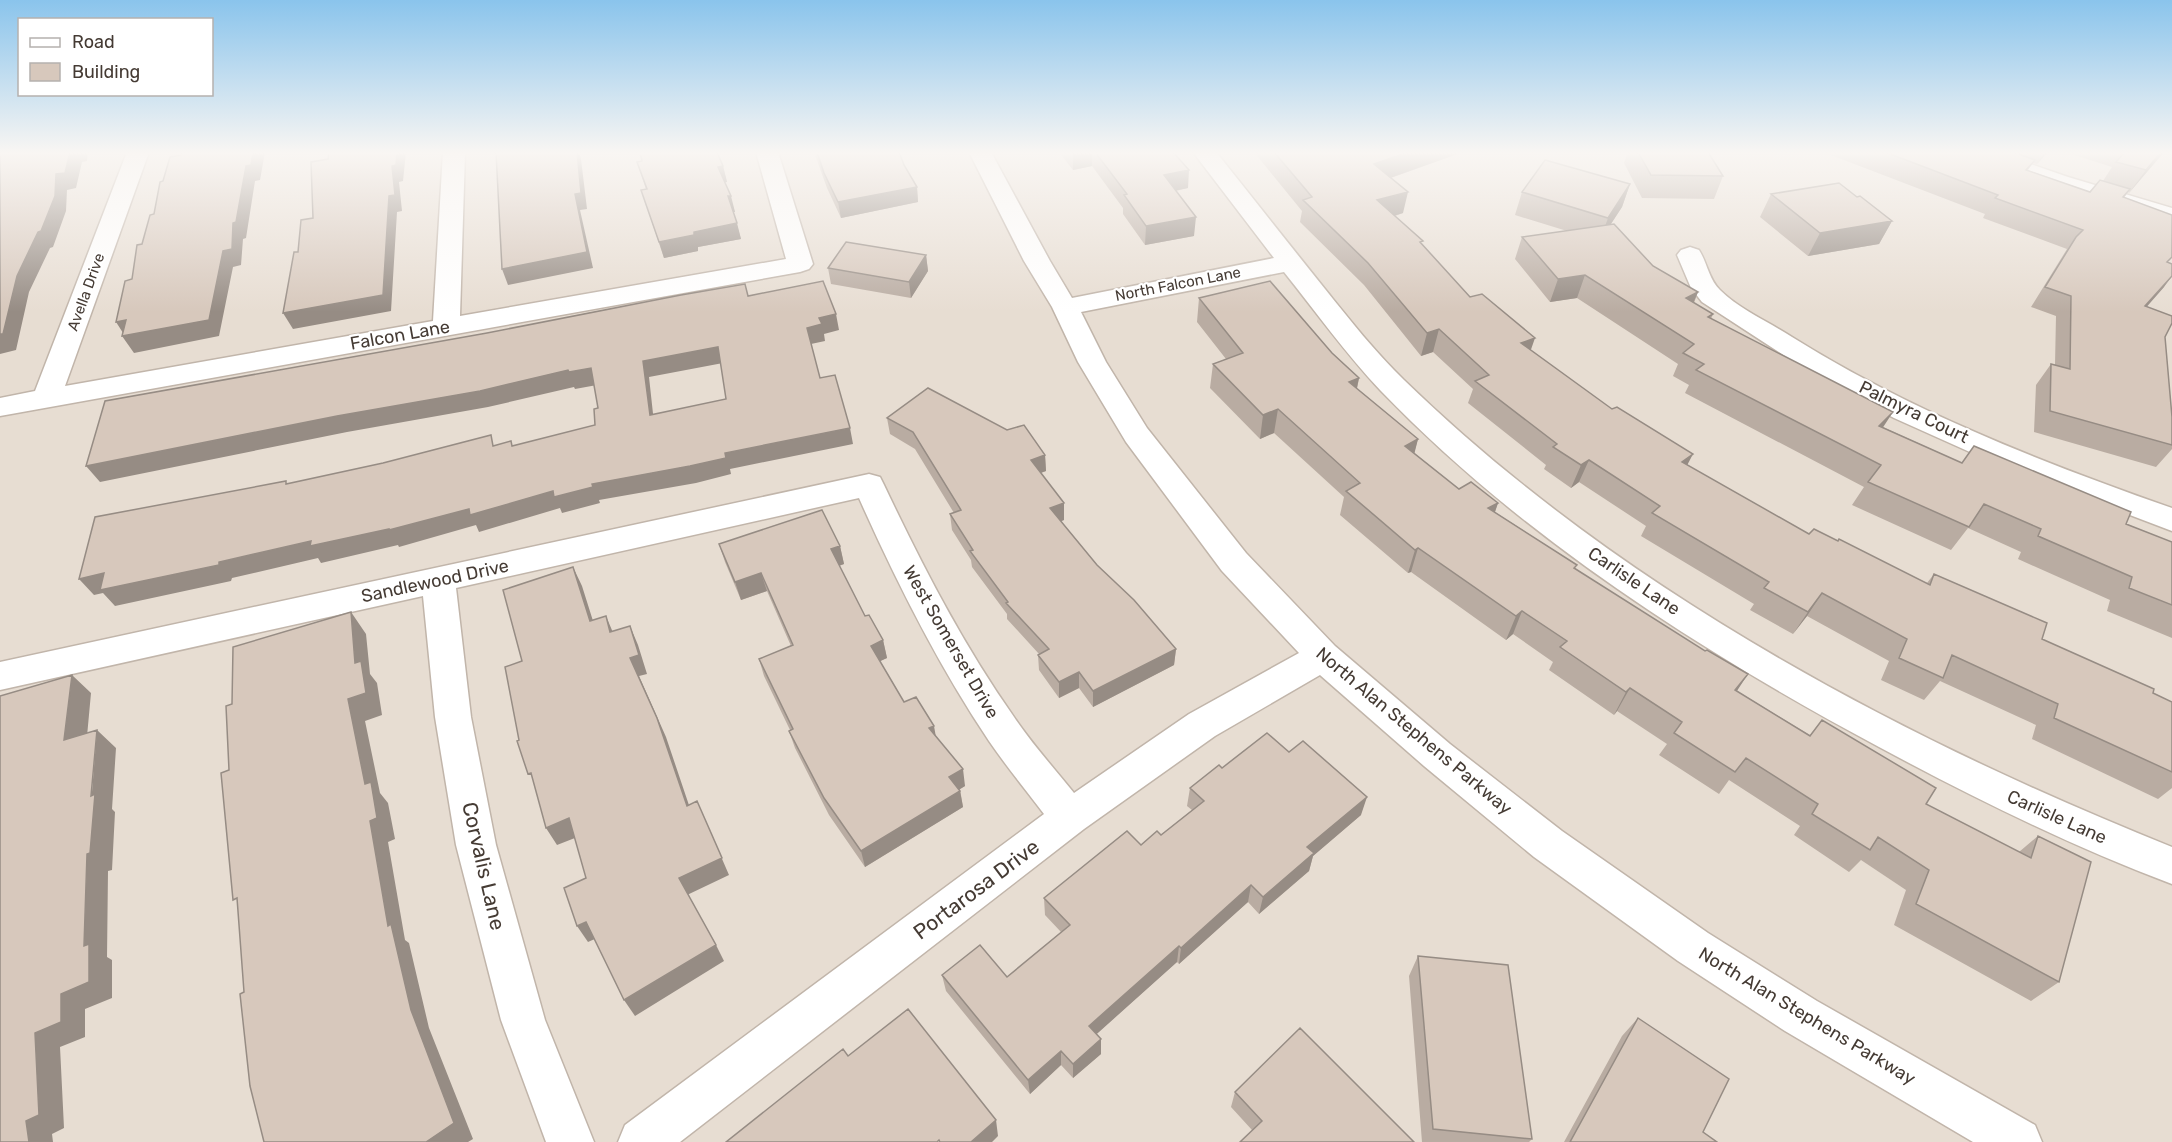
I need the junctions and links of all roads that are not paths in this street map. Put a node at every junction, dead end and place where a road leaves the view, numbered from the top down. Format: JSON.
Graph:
{"nodes":[{"id":1,"x":118,"y":205,"type":"edge"},
{"id":2,"x":452,"y":205,"type":"edge"},
{"id":3,"x":783,"y":205,"type":"edge"},
{"id":4,"x":1008,"y":205,"type":"edge"},
{"id":5,"x":1245,"y":205,"type":"edge"},
{"id":6,"x":2136,"y":205,"type":"edge"},
{"id":7,"x":2172,"y":216,"type":"edge"},
{"id":8,"x":1690,"y":255,"type":"dead end"},
{"id":9,"x":1290,"y":263,"type":"junction"},
{"id":10,"x":1065,"y":307,"type":"junction"},
{"id":11,"x":446,"y":327,"type":"junction"},
{"id":12,"x":46,"y":399,"type":"junction"},
{"id":13,"x":0,"y":407,"type":"edge"},
{"id":14,"x":869,"y":485,"type":"joint"},
{"id":15,"x":2172,"y":520,"type":"edge"},
{"id":16,"x":438,"y":580,"type":"junction"},
{"id":17,"x":1323,"y":656,"type":"junction"},
{"id":18,"x":0,"y":676,"type":"edge"},
{"id":19,"x":1070,"y":817,"type":"junction"},
{"id":20,"x":2172,"y":866,"type":"edge"},
{"id":21,"x":570,"y":1142,"type":"edge"},
{"id":22,"x":642,"y":1142,"type":"edge"},
{"id":23,"x":2018,"y":1142,"type":"edge"}],
"edges":[{"from":1,"to":12,"type":"street","name":"Avella Drive"},
{"from":2,"to":11,"type":"street"},
{"from":3,"to":11,"type":"street","name":"Falcon Lane"},
{"from":4,"to":10,"type":"street","name":"North Alan Stephens Parkway"},
{"from":5,"to":9,"type":"street","name":"Carlisle Lane"},
{"from":6,"to":7,"type":"street"},
{"from":8,"to":15,"type":"street","name":"Palmyra Court"},
{"from":9,"to":10,"type":"street","name":"North Falcon Lane"},
{"from":9,"to":20,"type":"street","name":"Carlisle Lane"},
{"from":10,"to":17,"type":"street","name":"North Alan Stephens Parkway"},
{"from":11,"to":12,"type":"street","name":"Falcon Lane"},
{"from":12,"to":13,"type":"street","name":"Falcon Lane"},
{"from":14,"to":16,"type":"street","name":"Sandlewood Drive"},
{"from":14,"to":19,"type":"street","name":"West Somerset Drive"},
{"from":16,"to":18,"type":"street","name":"Sandlewood Drive"},
{"from":16,"to":21,"type":"street","name":"Corvalis Lane"},
{"from":17,"to":19,"type":"street","name":"Portarosa Drive"},
{"from":17,"to":23,"type":"street","name":"North Alan Stephens Parkway"},
{"from":19,"to":22,"type":"street","name":"Portarosa Drive"}]}
